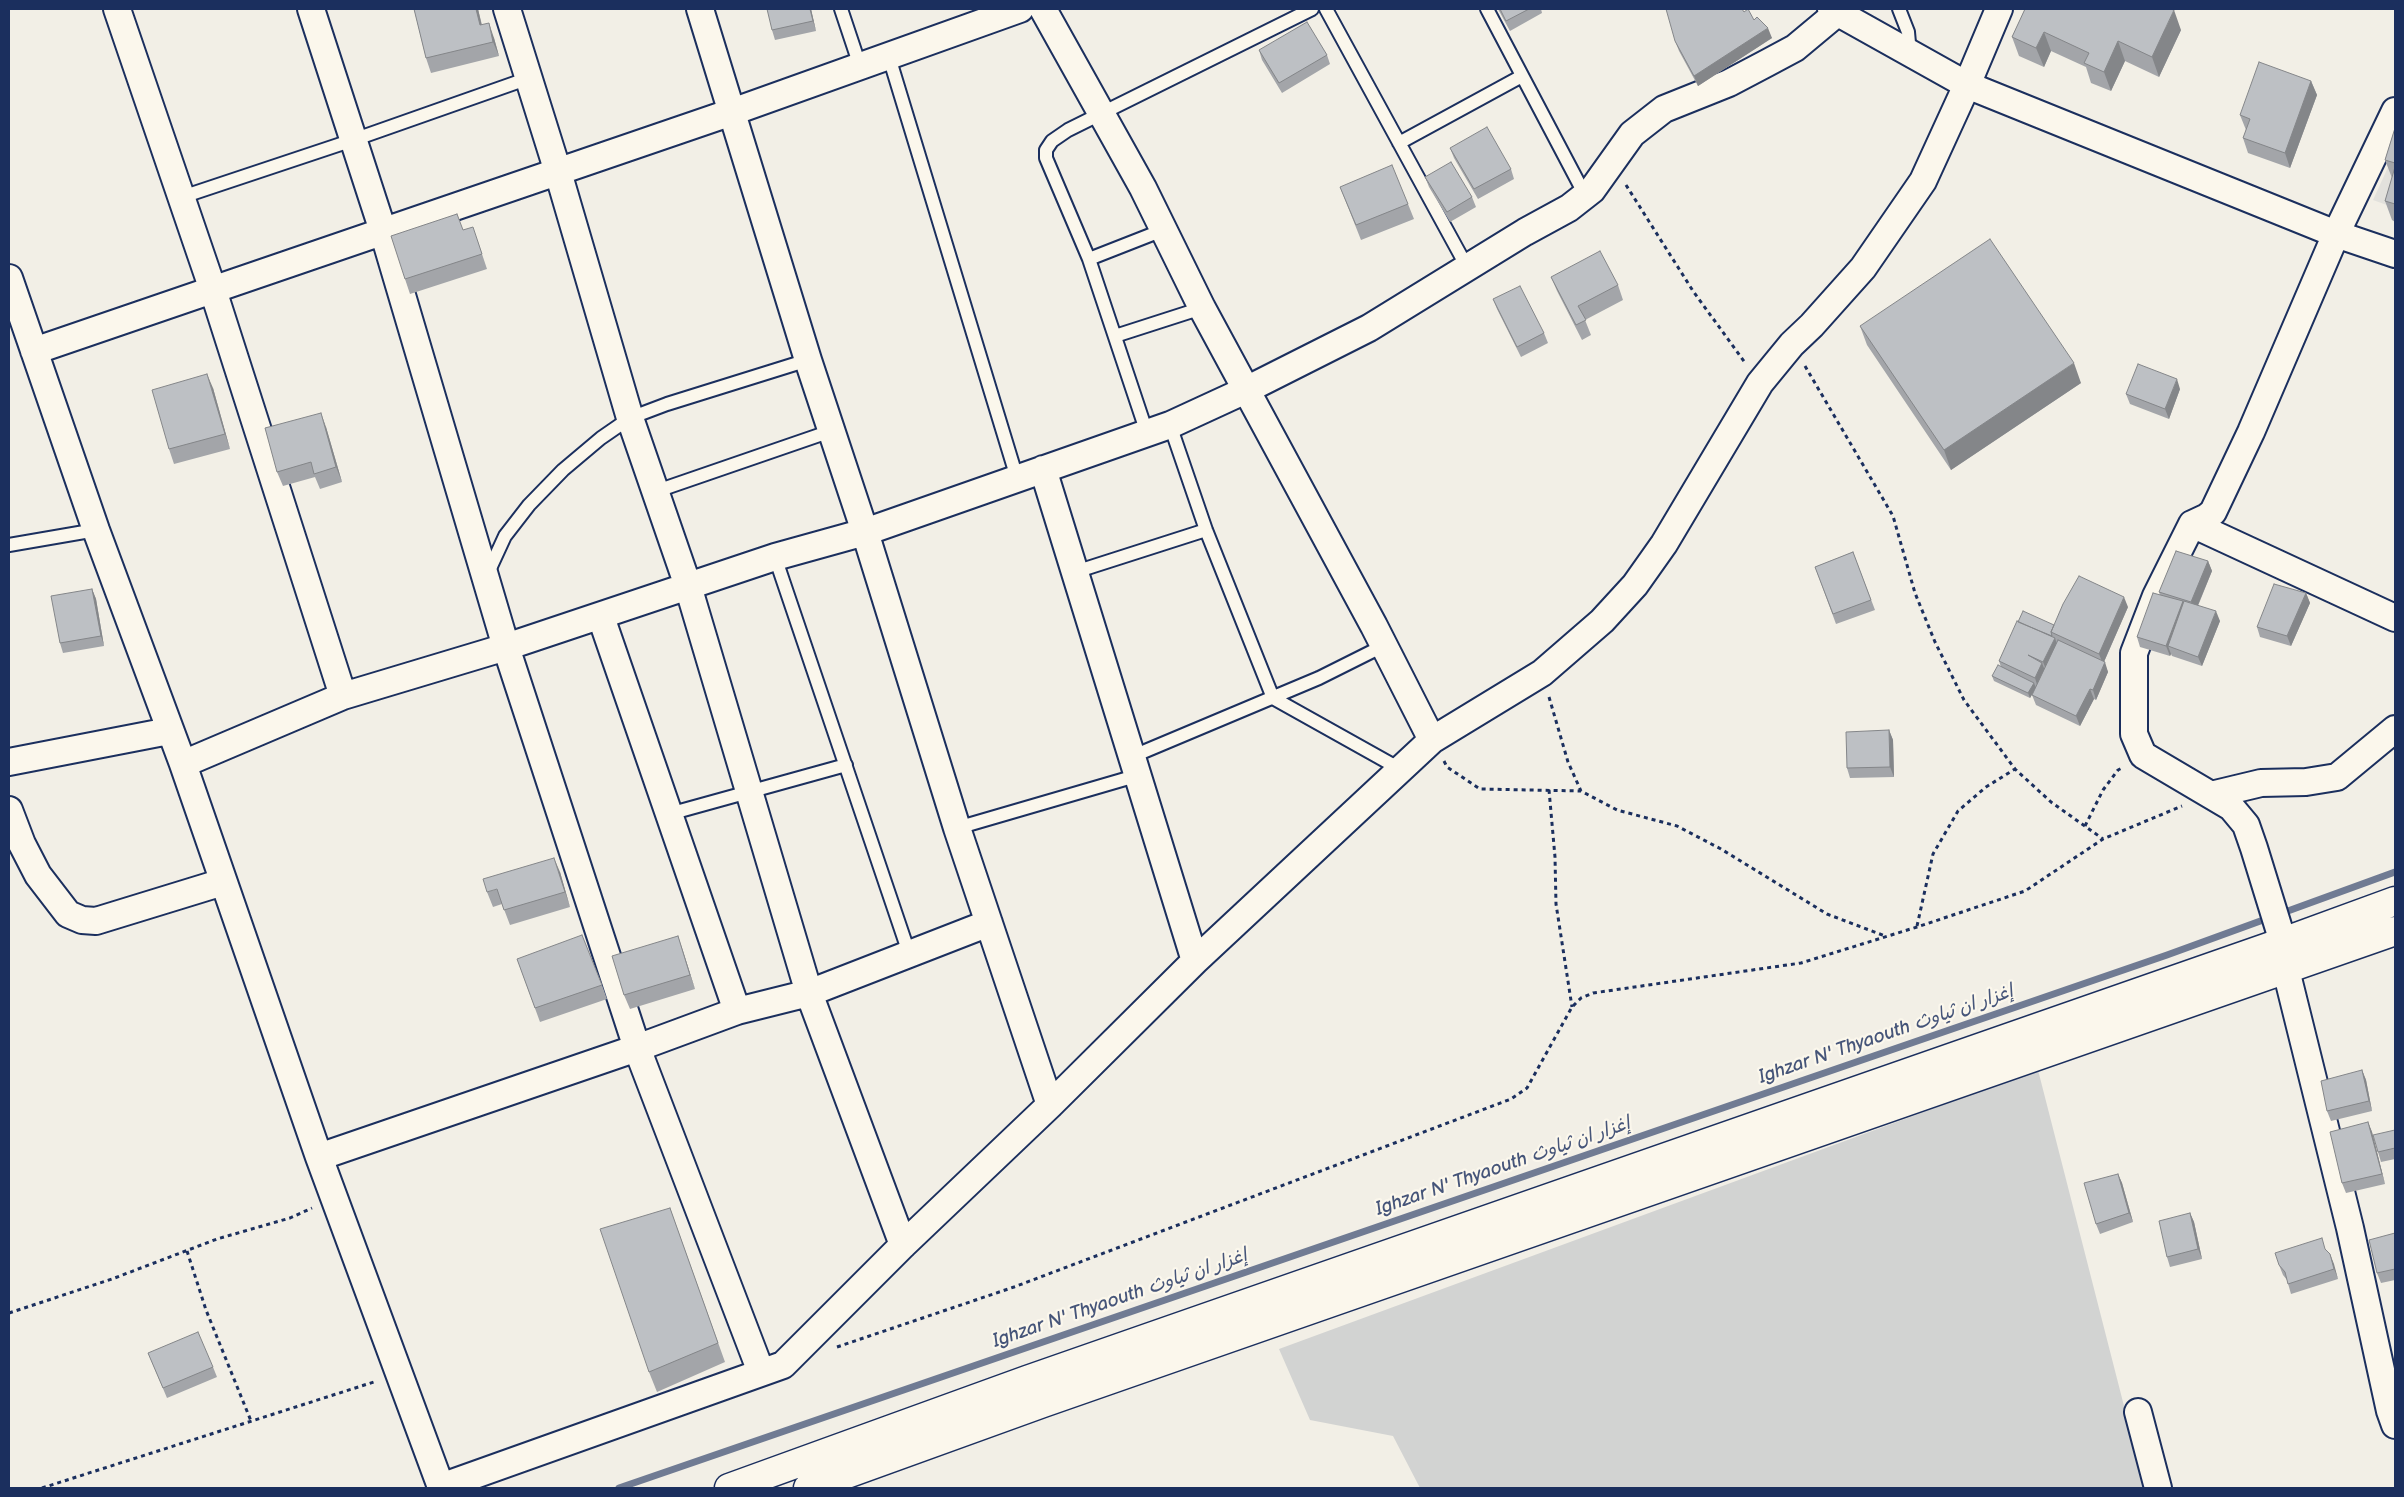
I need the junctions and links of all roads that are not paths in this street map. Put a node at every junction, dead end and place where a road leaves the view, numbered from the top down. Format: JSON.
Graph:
{"nodes":[{"id":1,"x":117,"y":9,"type":"edge"},
{"id":2,"x":311,"y":9,"type":"edge"},
{"id":3,"x":507,"y":9,"type":"edge"},
{"id":4,"x":700,"y":9,"type":"edge"},
{"id":5,"x":841,"y":9,"type":"edge"},
{"id":6,"x":1020,"y":9,"type":"edge"},
{"id":7,"x":1043,"y":9,"type":"edge"},
{"id":8,"x":1312,"y":9,"type":"edge"},
{"id":9,"x":1326,"y":9,"type":"edge"},
{"id":10,"x":1487,"y":9,"type":"edge"},
{"id":11,"x":1899,"y":9,"type":"edge"},
{"id":12,"x":1998,"y":9,"type":"edge"},
{"id":13,"x":1834,"y":11,"type":"edge"},
{"id":14,"x":1910,"y":54,"type":"junction"},
{"id":15,"x":889,"y":57,"type":"junction"},
{"id":16,"x":860,"y":66,"type":"junction"},
{"id":17,"x":1522,"y":76,"type":"junction"},
{"id":18,"x":529,"y":78,"type":"junction"},
{"id":19,"x":1967,"y":85,"type":"junction"},
{"id":20,"x":2395,"y":111,"type":"edge"},
{"id":21,"x":732,"y":112,"type":"junction"},
{"id":22,"x":1104,"y":113,"type":"junction"},
{"id":23,"x":353,"y":140,"type":"junction"},
{"id":24,"x":1399,"y":143,"type":"junction"},
{"id":25,"x":558,"y":172,"type":"junction"},
{"id":26,"x":1585,"y":195,"type":"junction"},
{"id":27,"x":182,"y":197,"type":"junction"},
{"id":28,"x":1163,"y":230,"type":"junction"},
{"id":29,"x":383,"y":231,"type":"junction"},
{"id":30,"x":2336,"y":234,"type":"junction"},
{"id":31,"x":2395,"y":254,"type":"edge"},
{"id":32,"x":1089,"y":259,"type":"junction"},
{"id":33,"x":1467,"y":267,"type":"junction"},
{"id":34,"x":9,"y":278,"type":"edge"},
{"id":35,"x":213,"y":290,"type":"junction"},
{"id":36,"x":1202,"y":308,"type":"junction"},
{"id":37,"x":1115,"y":336,"type":"junction"},
{"id":38,"x":34,"y":351,"type":"junction"},
{"id":39,"x":808,"y":360,"type":"junction"},
{"id":40,"x":1246,"y":390,"type":"junction"},
{"id":41,"x":630,"y":418,"type":"junction"},
{"id":42,"x":1158,"y":429,"type":"junction"},
{"id":43,"x":831,"y":431,"type":"junction"},
{"id":44,"x":1043,"y":469,"type":"junction"},
{"id":45,"x":1017,"y":478,"type":"junction"},
{"id":46,"x":654,"y":492,"type":"junction"},
{"id":47,"x":2192,"y":524,"type":"junction"},
{"id":48,"x":96,"y":530,"type":"junction"},
{"id":49,"x":1206,"y":530,"type":"junction"},
{"id":50,"x":865,"y":532,"type":"junction"},
{"id":51,"x":9,"y":545,"type":"edge"},
{"id":52,"x":775,"y":557,"type":"junction"},
{"id":53,"x":1075,"y":572,"type":"junction"},
{"id":54,"x":486,"y":577,"type":"junction"},
{"id":55,"x":688,"y":586,"type":"junction"},
{"id":56,"x":601,"y":616,"type":"junction"},
{"id":57,"x":2395,"y":618,"type":"edge"},
{"id":58,"x":1383,"y":646,"type":"junction"},
{"id":59,"x":506,"y":647,"type":"junction"},
{"id":60,"x":343,"y":696,"type":"junction"},
{"id":61,"x":1273,"y":698,"type":"junction"},
{"id":62,"x":2395,"y":729,"type":"edge"},
{"id":63,"x":169,"y":730,"type":"junction"},
{"id":64,"x":1432,"y":740,"type":"junction"},
{"id":65,"x":9,"y":762,"type":"edge"},
{"id":66,"x":183,"y":764,"type":"junction"},
{"id":67,"x":846,"y":765,"type":"junction"},
{"id":68,"x":1135,"y":766,"type":"junction"},
{"id":69,"x":1400,"y":769,"type":"junction"},
{"id":70,"x":749,"y":792,"type":"junction"},
{"id":71,"x":2211,"y":795,"type":"junction"},
{"id":72,"x":9,"y":810,"type":"edge"},
{"id":73,"x":669,"y":814,"type":"junction"},
{"id":74,"x":957,"y":828,"type":"junction"},
{"id":75,"x":223,"y":882,"type":"junction"},
{"id":76,"x":2395,"y":900,"type":"edge"},
{"id":77,"x":989,"y":923,"type":"junction"},
{"id":78,"x":2395,"y":931,"type":"edge"},
{"id":79,"x":2281,"y":934,"type":"junction"},
{"id":80,"x":909,"y":953,"type":"junction"},
{"id":81,"x":1195,"y":961,"type":"junction"},
{"id":82,"x":2286,"y":970,"type":"junction"},
{"id":83,"x":809,"y":993,"type":"junction"},
{"id":84,"x":737,"y":1011,"type":"junction"},
{"id":85,"x":637,"y":1048,"type":"junction"},
{"id":86,"x":1050,"y":1105,"type":"junction"},
{"id":87,"x":319,"y":1157,"type":"junction"},
{"id":88,"x":903,"y":1245,"type":"junction"},
{"id":89,"x":762,"y":1372,"type":"junction"},
{"id":90,"x":2138,"y":1412,"type":"dead end"},
{"id":91,"x":2395,"y":1425,"type":"edge"},
{"id":92,"x":441,"y":1488,"type":"edge"},
{"id":93,"x":729,"y":1488,"type":"edge"},
{"id":94,"x":808,"y":1488,"type":"edge"},
{"id":95,"x":2158,"y":1488,"type":"edge"}],
"edges":[{"from":1,"to":27,"type":"street"},
{"from":2,"to":23,"type":"street"},
{"from":3,"to":18,"type":"street"},
{"from":4,"to":21,"type":"street"},
{"from":5,"to":16,"type":"lane"},
{"from":6,"to":15,"type":"street"},
{"from":7,"to":22,"type":"street"},
{"from":8,"to":22,"type":"lane"},
{"from":9,"to":24,"type":"lane"},
{"from":10,"to":17,"type":"lane"},
{"from":11,"to":14,"type":"lane"},
{"from":12,"to":19,"type":"street"},
{"from":13,"to":14,"type":"street"},
{"from":13,"to":26,"type":"street"},
{"from":14,"to":19,"type":"street"},
{"from":15,"to":16,"type":"street"},
{"from":15,"to":45,"type":"lane"},
{"from":16,"to":21,"type":"street"},
{"from":17,"to":24,"type":"lane"},
{"from":17,"to":26,"type":"lane"},
{"from":18,"to":23,"type":"lane"},
{"from":18,"to":25,"type":"street"},
{"from":19,"to":30,"type":"street"},
{"from":19,"to":64,"type":"street"},
{"from":20,"to":30,"type":"street"},
{"from":21,"to":25,"type":"street"},
{"from":21,"to":39,"type":"street"},
{"from":22,"to":28,"type":"street"},
{"from":22,"to":32,"type":"lane"},
{"from":23,"to":27,"type":"lane"},
{"from":23,"to":29,"type":"street"},
{"from":24,"to":33,"type":"lane"},
{"from":25,"to":29,"type":"street"},
{"from":25,"to":41,"type":"street"},
{"from":26,"to":33,"type":"street"},
{"from":27,"to":35,"type":"street"},
{"from":28,"to":32,"type":"lane"},
{"from":28,"to":36,"type":"street"},
{"from":29,"to":35,"type":"street"},
{"from":29,"to":54,"type":"street"},
{"from":30,"to":31,"type":"street"},
{"from":30,"to":47,"type":"street"},
{"from":32,"to":37,"type":"lane"},
{"from":33,"to":40,"type":"street"},
{"from":34,"to":38,"type":"street"},
{"from":35,"to":38,"type":"street"},
{"from":35,"to":60,"type":"street"},
{"from":36,"to":37,"type":"lane"},
{"from":36,"to":40,"type":"street"},
{"from":37,"to":42,"type":"lane"},
{"from":38,"to":48,"type":"street"},
{"from":39,"to":41,"type":"lane"},
{"from":39,"to":43,"type":"street"},
{"from":40,"to":42,"type":"street"},
{"from":40,"to":58,"type":"street"},
{"from":41,"to":46,"type":"street"},
{"from":41,"to":54,"type":"lane"},
{"from":42,"to":44,"type":"street"},
{"from":42,"to":49,"type":"lane"},
{"from":43,"to":46,"type":"lane"},
{"from":43,"to":50,"type":"street"},
{"from":44,"to":45,"type":"street"},
{"from":44,"to":53,"type":"street"},
{"from":45,"to":50,"type":"street"},
{"from":46,"to":55,"type":"street"},
{"from":47,"to":57,"type":"street"},
{"from":47,"to":71,"type":"street"},
{"from":48,"to":51,"type":"lane"},
{"from":48,"to":63,"type":"street"},
{"from":49,"to":53,"type":"lane"},
{"from":49,"to":61,"type":"lane"},
{"from":50,"to":52,"type":"street"},
{"from":50,"to":74,"type":"street"},
{"from":52,"to":55,"type":"street"},
{"from":52,"to":67,"type":"lane"},
{"from":53,"to":68,"type":"street"},
{"from":54,"to":59,"type":"street"},
{"from":55,"to":56,"type":"street"},
{"from":55,"to":70,"type":"street"},
{"from":56,"to":59,"type":"street"},
{"from":56,"to":73,"type":"street"},
{"from":58,"to":61,"type":"lane"},
{"from":58,"to":64,"type":"street"},
{"from":59,"to":60,"type":"street"},
{"from":59,"to":85,"type":"street"},
{"from":60,"to":66,"type":"street"},
{"from":61,"to":68,"type":"lane"},
{"from":61,"to":69,"type":"lane"},
{"from":62,"to":71,"type":"street"},
{"from":63,"to":65,"type":"street"},
{"from":63,"to":66,"type":"street"},
{"from":64,"to":69,"type":"street"},
{"from":66,"to":75,"type":"street"},
{"from":67,"to":70,"type":"lane"},
{"from":67,"to":80,"type":"lane"},
{"from":68,"to":74,"type":"lane"},
{"from":68,"to":81,"type":"street"},
{"from":69,"to":81,"type":"street"},
{"from":70,"to":73,"type":"lane"},
{"from":70,"to":83,"type":"street"},
{"from":71,"to":79,"type":"street"},
{"from":72,"to":75,"type":"street"},
{"from":73,"to":84,"type":"street"},
{"from":74,"to":77,"type":"street"},
{"from":75,"to":87,"type":"street"},
{"from":76,"to":79,"type":"street"},
{"from":77,"to":80,"type":"street"},
{"from":77,"to":86,"type":"street"},
{"from":78,"to":82,"type":"street"},
{"from":79,"to":82,"type":"street"},
{"from":79,"to":93,"type":"street"},
{"from":80,"to":83,"type":"street"},
{"from":81,"to":86,"type":"street"},
{"from":82,"to":91,"type":"street"},
{"from":82,"to":94,"type":"street"},
{"from":83,"to":84,"type":"street"},
{"from":83,"to":88,"type":"street"},
{"from":84,"to":85,"type":"street"},
{"from":85,"to":87,"type":"street"},
{"from":85,"to":89,"type":"street"},
{"from":86,"to":88,"type":"street"},
{"from":87,"to":92,"type":"street"},
{"from":88,"to":89,"type":"street"},
{"from":89,"to":92,"type":"street"},
{"from":90,"to":95,"type":"street"}]}
